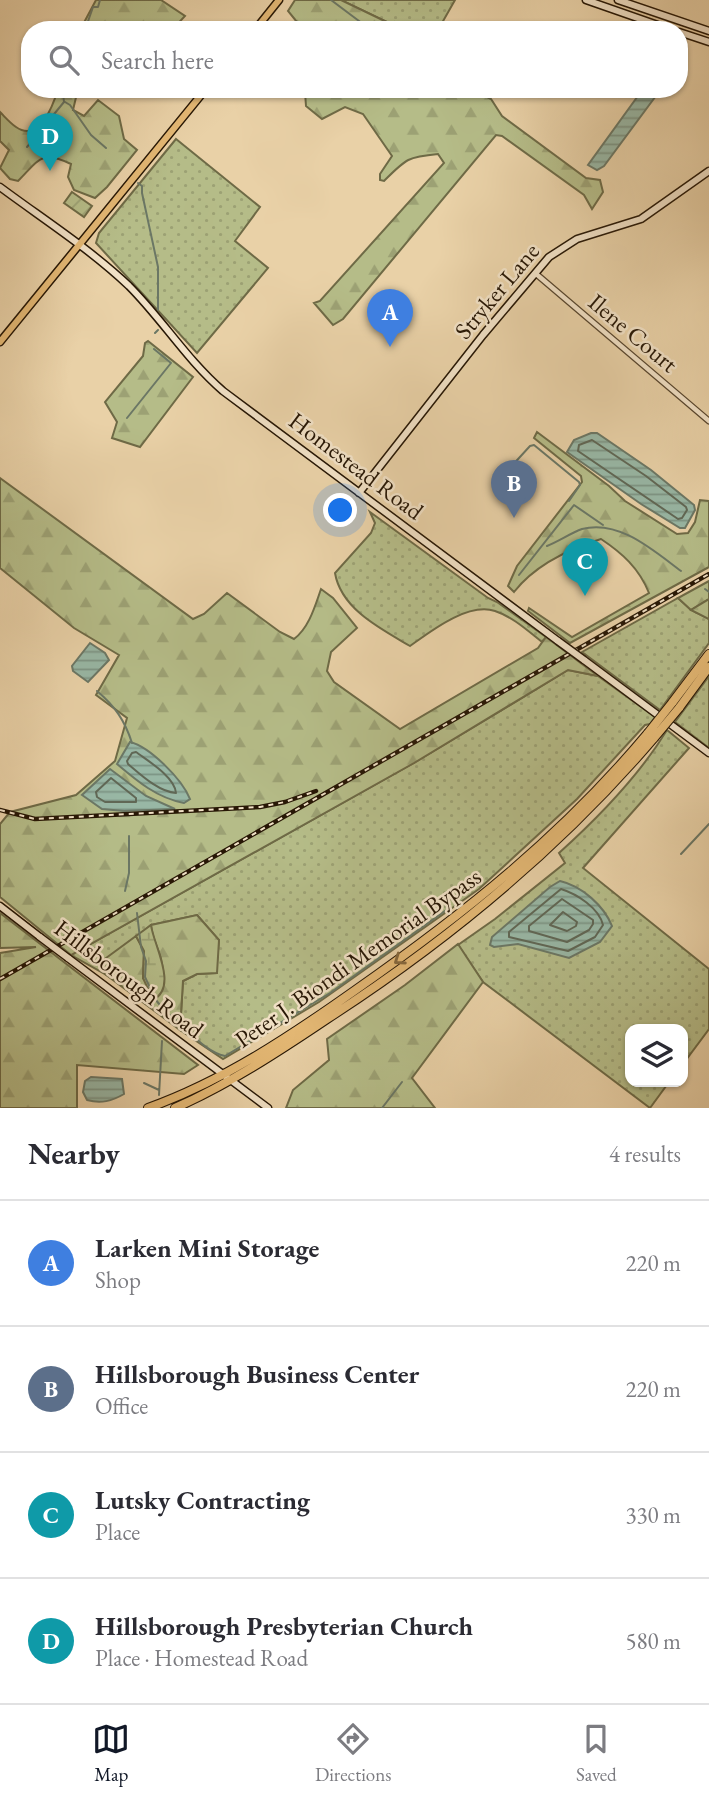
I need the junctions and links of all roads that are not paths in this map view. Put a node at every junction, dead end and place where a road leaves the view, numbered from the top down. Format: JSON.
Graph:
{"nodes":[{"id":1,"x":279,"y":0,"type":"edge"},
{"id":2,"x":586,"y":0,"type":"edge"},
{"id":3,"x":618,"y":0,"type":"edge"},
{"id":4,"x":262,"y":21,"type":"edge"},
{"id":5,"x":646,"y":21,"type":"edge"},
{"id":6,"x":678,"y":21,"type":"edge"},
{"id":7,"x":688,"y":25,"type":"edge"},
{"id":8,"x":709,"y":32,"type":"edge"},
{"id":9,"x":688,"y":35,"type":"edge"},
{"id":10,"x":709,"y":42,"type":"edge"},
{"id":11,"x":199,"y":98,"type":"edge"},
{"id":12,"x":709,"y":171,"type":"edge"},
{"id":13,"x":0,"y":187,"type":"edge"},
{"id":14,"x":79,"y":245,"type":"junction"},
{"id":15,"x":534,"y":273,"type":"junction"},
{"id":16,"x":0,"y":342,"type":"edge"},
{"id":17,"x":709,"y":421,"type":"edge"},
{"id":18,"x":359,"y":493,"type":"junction"},
{"id":19,"x":709,"y":654,"type":"edge"},
{"id":20,"x":709,"y":667,"type":"edge"},
{"id":21,"x":676,"y":705,"type":"junction"},
{"id":22,"x":709,"y":753,"type":"edge"},
{"id":23,"x":0,"y":906,"type":"edge"},
{"id":24,"x":229,"y":1078,"type":"junction"},
{"id":25,"x":148,"y":1108,"type":"edge"},
{"id":26,"x":175,"y":1108,"type":"edge"},
{"id":27,"x":268,"y":1108,"type":"edge"}],
"edges":[{"from":1,"to":4,"type":"main road"},
{"from":2,"to":5,"type":"street"},
{"from":3,"to":6,"type":"street"},
{"from":7,"to":8,"type":"street"},
{"from":9,"to":10,"type":"street"},
{"from":11,"to":14,"type":"main road"},
{"from":12,"to":15,"type":"street","name":"Stryker Lane"},
{"from":13,"to":14,"type":"street","name":"Homestead Road"},
{"from":14,"to":16,"type":"main road"},
{"from":14,"to":18,"type":"street","name":"Homestead Road"},
{"from":15,"to":17,"type":"street","name":"Ilene Court"},
{"from":15,"to":18,"type":"street","name":"Stryker Lane"},
{"from":18,"to":22,"type":"street","name":"Homestead Road","bridge":true},
{"from":19,"to":21,"type":"highway","name":"Peter J. Biondi Memorial Bypass"},
{"from":20,"to":21,"type":"highway","name":"Peter J. Biondi Memorial Bypass"},
{"from":21,"to":24,"type":"highway","name":"Peter J. Biondi Memorial Bypass","bridge":true},
{"from":23,"to":24,"type":"street","name":"Hillsborough Road","bridge":true},
{"from":24,"to":25,"type":"highway","name":"Peter J. Biondi Memorial Bypass"},
{"from":24,"to":26,"type":"highway","name":"Peter J. Biondi Memorial Bypass"},
{"from":24,"to":27,"type":"street","name":"Hillsborough Road"}]}
